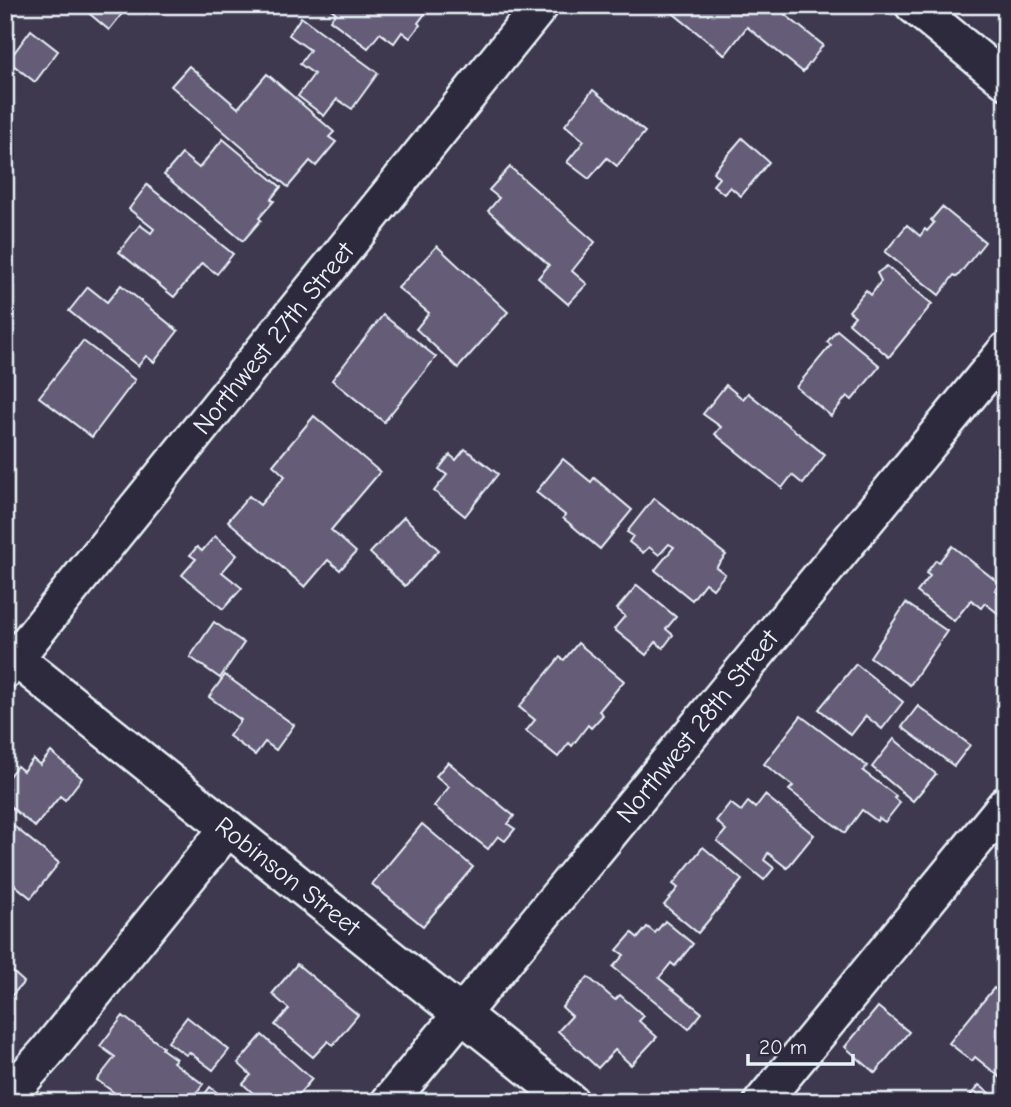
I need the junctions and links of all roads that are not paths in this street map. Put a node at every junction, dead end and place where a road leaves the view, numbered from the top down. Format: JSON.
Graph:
{"nodes":[{"id":1,"x":541,"y":5,"type":"edge"},
{"id":2,"x":913,"y":5,"type":"edge"},
{"id":3,"x":1006,"y":81,"type":"edge"},
{"id":4,"x":1006,"y":350,"type":"edge"},
{"id":5,"x":9,"y":660,"type":"edge"},
{"id":6,"x":1006,"y":804,"type":"edge"},
{"id":7,"x":228,"y":828,"type":"junction"},
{"id":8,"x":461,"y":1013,"type":"junction"},
{"id":9,"x":5,"y":1098,"type":"edge"},
{"id":10,"x":389,"y":1102,"type":"edge"},
{"id":11,"x":571,"y":1102,"type":"edge"},
{"id":12,"x":762,"y":1102,"type":"edge"}],
"edges":[{"from":1,"to":5,"type":"street","name":"Northwest 27th Street"},
{"from":2,"to":3,"type":"street"},
{"from":4,"to":8,"type":"street","name":"Northwest 28th Street"},
{"from":5,"to":7,"type":"street","name":"Robinson Street"},
{"from":6,"to":12,"type":"street"},
{"from":7,"to":8,"type":"street","name":"Robinson Street"},
{"from":7,"to":9,"type":"street"},
{"from":8,"to":10,"type":"street","name":"Northwest 28th Street"},
{"from":8,"to":11,"type":"street","name":"Robinson Street"}]}
